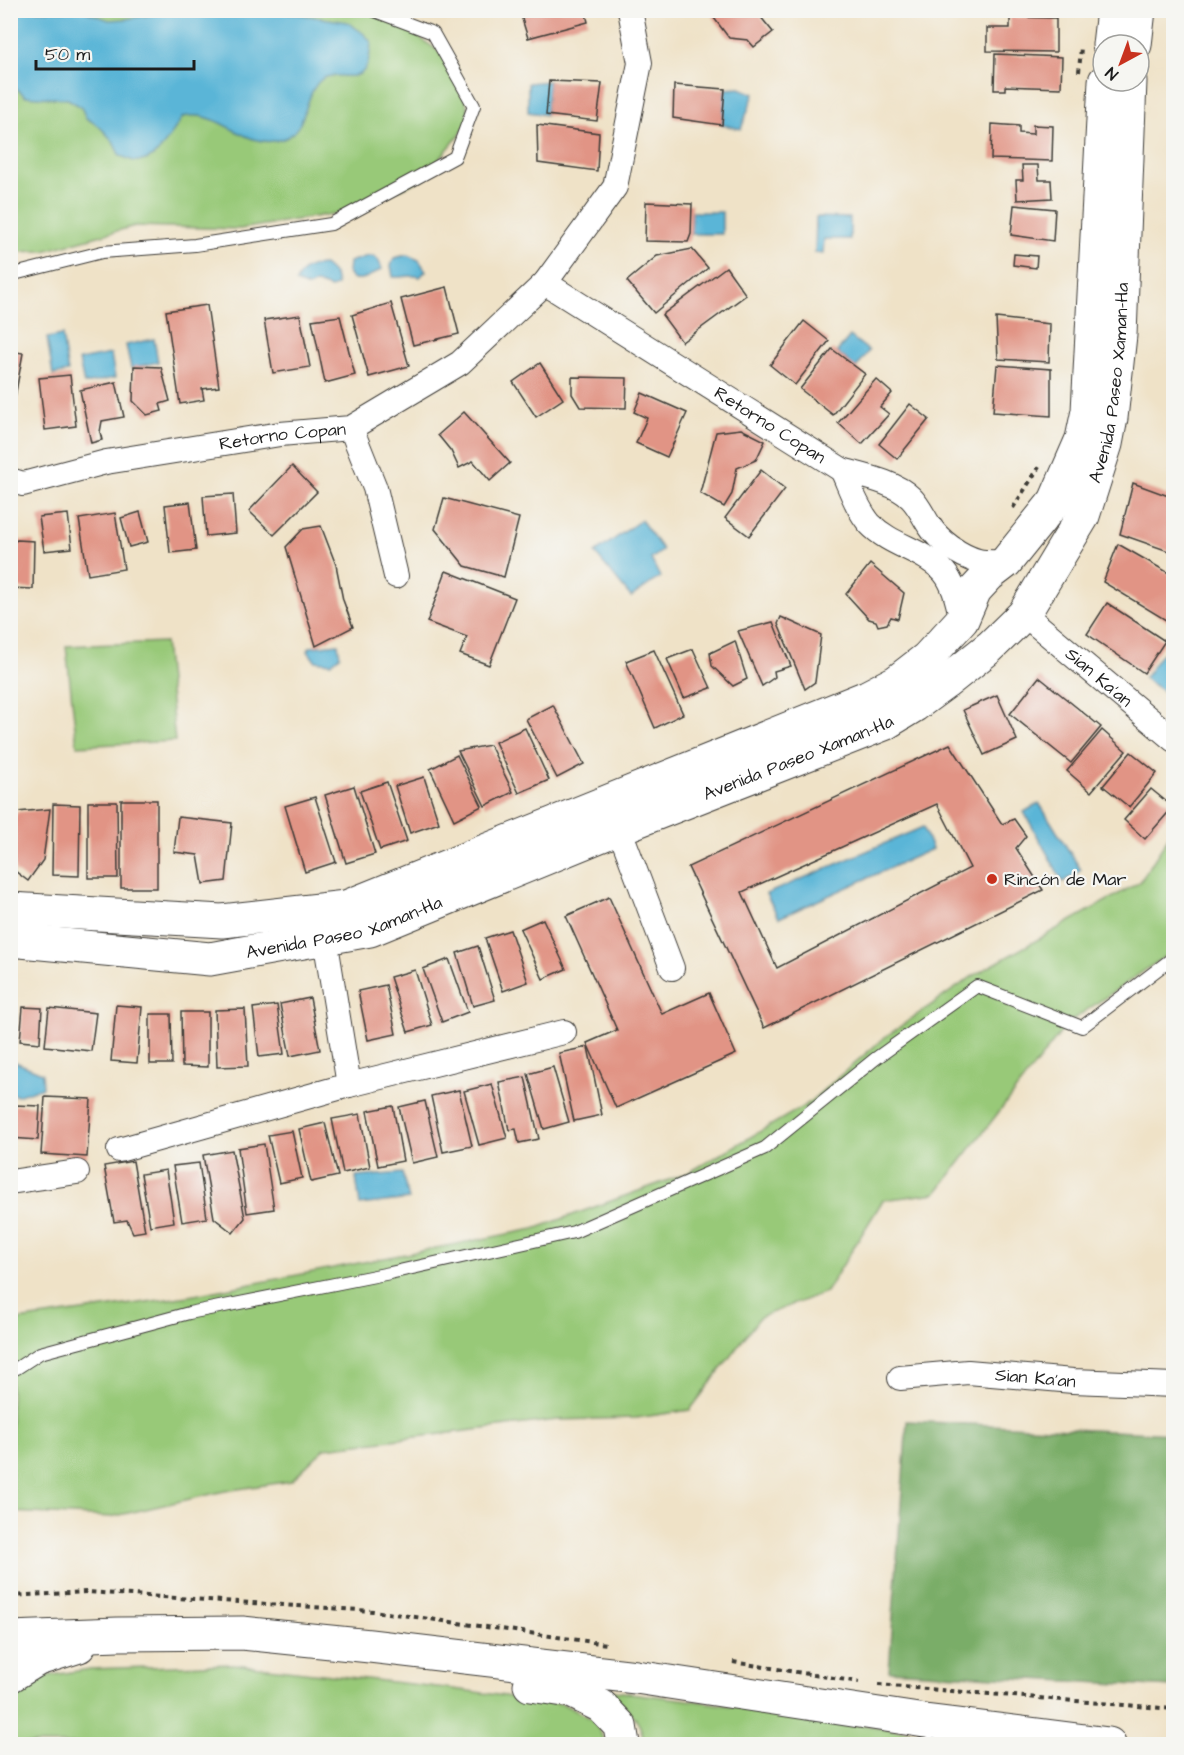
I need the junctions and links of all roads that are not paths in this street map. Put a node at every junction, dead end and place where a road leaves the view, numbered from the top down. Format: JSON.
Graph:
{"nodes":[{"id":1,"x":372,"y":10,"type":"edge"},
{"id":2,"x":630,"y":10,"type":"edge"},
{"id":3,"x":1113,"y":10,"type":"edge"},
{"id":4,"x":1139,"y":10,"type":"edge"},
{"id":5,"x":1101,"y":33,"type":"edge"},
{"id":6,"x":1136,"y":33,"type":"edge"},
{"id":7,"x":1091,"y":80,"type":"edge"},
{"id":8,"x":1130,"y":93,"type":"edge"},
{"id":9,"x":10,"y":275,"type":"edge"},
{"id":10,"x":545,"y":283,"type":"junction"},
{"id":11,"x":351,"y":428,"type":"junction"},
{"id":12,"x":842,"y":470,"type":"junction"},
{"id":13,"x":10,"y":480,"type":"edge"},
{"id":14,"x":1069,"y":509,"type":"junction"},
{"id":15,"x":1006,"y":562,"type":"junction"},
{"id":16,"x":396,"y":576,"type":"dead end"},
{"id":17,"x":1024,"y":614,"type":"junction"},
{"id":18,"x":962,"y":620,"type":"junction"},
{"id":19,"x":936,"y":671,"type":"junction"},
{"id":20,"x":1173,"y":740,"type":"edge"},
{"id":21,"x":619,"y":828,"type":"junction"},
{"id":22,"x":426,"y":891,"type":"junction"},
{"id":23,"x":10,"y":909,"type":"edge"},
{"id":24,"x":195,"y":919,"type":"junction"},
{"id":25,"x":325,"y":938,"type":"junction"},
{"id":26,"x":10,"y":940,"type":"edge"},
{"id":27,"x":1173,"y":957,"type":"edge"},
{"id":28,"x":196,"y":958,"type":"junction"},
{"id":29,"x":672,"y":968,"type":"dead end"},
{"id":30,"x":564,"y":1032,"type":"dead end"},
{"id":31,"x":349,"y":1085,"type":"junction"},
{"id":32,"x":119,"y":1150,"type":"dead end"},
{"id":33,"x":77,"y":1172,"type":"dead end"},
{"id":34,"x":10,"y":1182,"type":"edge"},
{"id":35,"x":10,"y":1370,"type":"edge"},
{"id":36,"x":900,"y":1378,"type":"dead end"},
{"id":37,"x":1173,"y":1385,"type":"edge"},
{"id":38,"x":118,"y":1634,"type":"junction"},
{"id":39,"x":10,"y":1638,"type":"edge"},
{"id":40,"x":370,"y":1646,"type":"junction"},
{"id":41,"x":10,"y":1676,"type":"edge"},
{"id":42,"x":623,"y":1744,"type":"edge"},
{"id":43,"x":1109,"y":1744,"type":"edge"}],
"edges":[{"from":1,"to":9,"type":"lane"},
{"from":2,"to":10,"type":"street","name":"Retorno Copan"},
{"from":3,"to":5,"type":"main road"},
{"from":4,"to":6,"type":"main road"},
{"from":7,"to":14,"type":"main road","name":"Avenida Paseo Xaman-Ha"},
{"from":8,"to":14,"type":"main road","name":"Avenida Paseo Xaman-Ha"},
{"from":10,"to":11,"type":"street","name":"Retorno Copan"},
{"from":10,"to":12,"type":"street","name":"Retorno Copan"},
{"from":11,"to":13,"type":"street","name":"Retorno Copan"},
{"from":11,"to":16,"type":"street"},
{"from":12,"to":15,"type":"street","name":"Retorno Copan"},
{"from":12,"to":18,"type":"street","name":"Retorno Copan"},
{"from":14,"to":15,"type":"main road","name":"Avenida Paseo Xaman-Ha"},
{"from":14,"to":17,"type":"main road","name":"Avenida Paseo Xaman-Ha"},
{"from":15,"to":18,"type":"main road","name":"Avenida Paseo Xaman-Ha"},
{"from":17,"to":19,"type":"main road","name":"Avenida Paseo Xaman-Ha"},
{"from":17,"to":20,"type":"street","name":"Sian Ka'an"},
{"from":18,"to":19,"type":"main road","name":"Avenida Paseo Xaman-Ha"},
{"from":19,"to":21,"type":"main road","name":"Avenida Paseo Xaman-Ha"},
{"from":19,"to":22,"type":"main road","name":"Avenida Paseo Xaman-Ha"},
{"from":21,"to":22,"type":"main road","name":"Avenida Paseo Xaman-Ha"},
{"from":21,"to":29,"type":"street"},
{"from":22,"to":24,"type":"main road","name":"Avenida Paseo Xaman-Ha"},
{"from":22,"to":25,"type":"main road","name":"Avenida Paseo Xaman-Ha"},
{"from":23,"to":24,"type":"main road","name":"Avenida Paseo Xaman-Ha"},
{"from":24,"to":28,"type":"main road"},
{"from":25,"to":28,"type":"main road","name":"Avenida Paseo Xaman-Ha"},
{"from":25,"to":31,"type":"street"},
{"from":26,"to":28,"type":"main road","name":"Avenida Paseo Xaman-Ha"},
{"from":27,"to":35,"type":"lane"},
{"from":30,"to":31,"type":"street"},
{"from":31,"to":32,"type":"street"},
{"from":33,"to":34,"type":"street"},
{"from":36,"to":37,"type":"street","name":"Sian Ka'an"},
{"from":38,"to":39,"type":"main road"},
{"from":38,"to":40,"type":"main road"},
{"from":38,"to":41,"type":"main road"},
{"from":40,"to":42,"type":"main road"},
{"from":40,"to":43,"type":"main road"}]}
